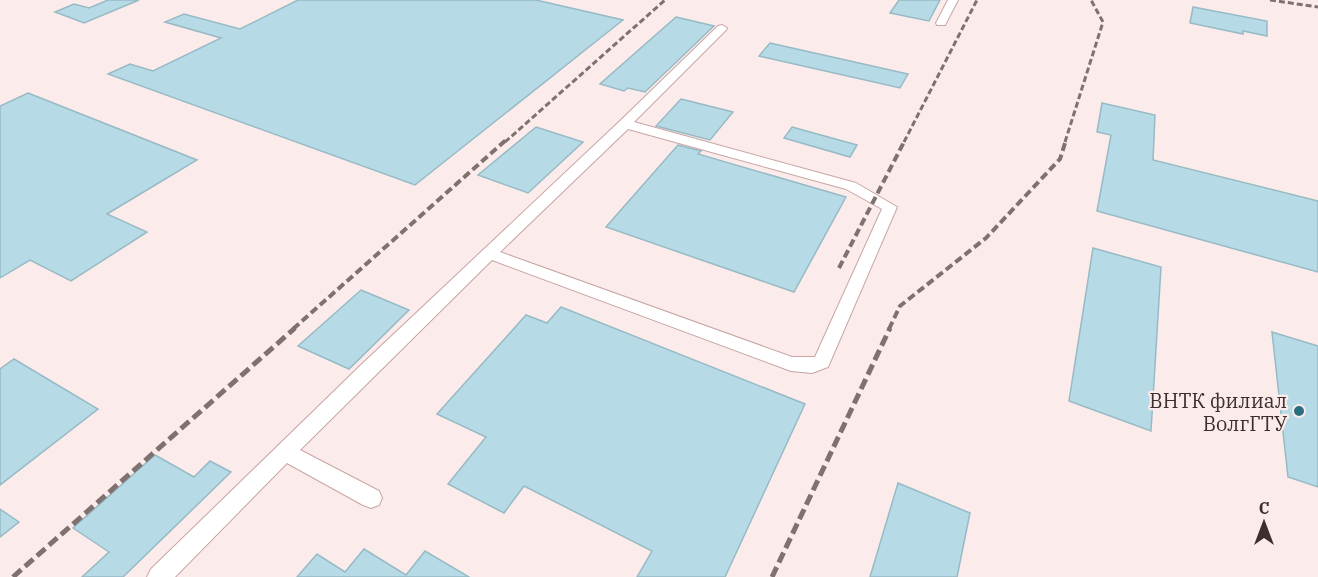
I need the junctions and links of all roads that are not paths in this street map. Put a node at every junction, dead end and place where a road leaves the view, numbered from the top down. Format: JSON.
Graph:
{"nodes":[{"id":1,"x":953,"y":0,"type":"edge"},
{"id":2,"x":941,"y":23,"type":"dead end"},
{"id":3,"x":722,"y":28,"type":"dead end"},
{"id":4,"x":625,"y":124,"type":"junction"},
{"id":5,"x":490,"y":254,"type":"junction"},
{"id":6,"x":285,"y":452,"type":"junction"},
{"id":7,"x":371,"y":498,"type":"dead end"},
{"id":8,"x":159,"y":577,"type":"edge"}],
"edges":[{"from":1,"to":2,"type":"lane"},
{"from":3,"to":4,"type":"lane"},
{"from":4,"to":5,"type":"lane"},
{"from":4,"to":5,"type":"lane"},
{"from":5,"to":6,"type":"lane"},
{"from":6,"to":7,"type":"lane"},
{"from":6,"to":8,"type":"lane"}]}
